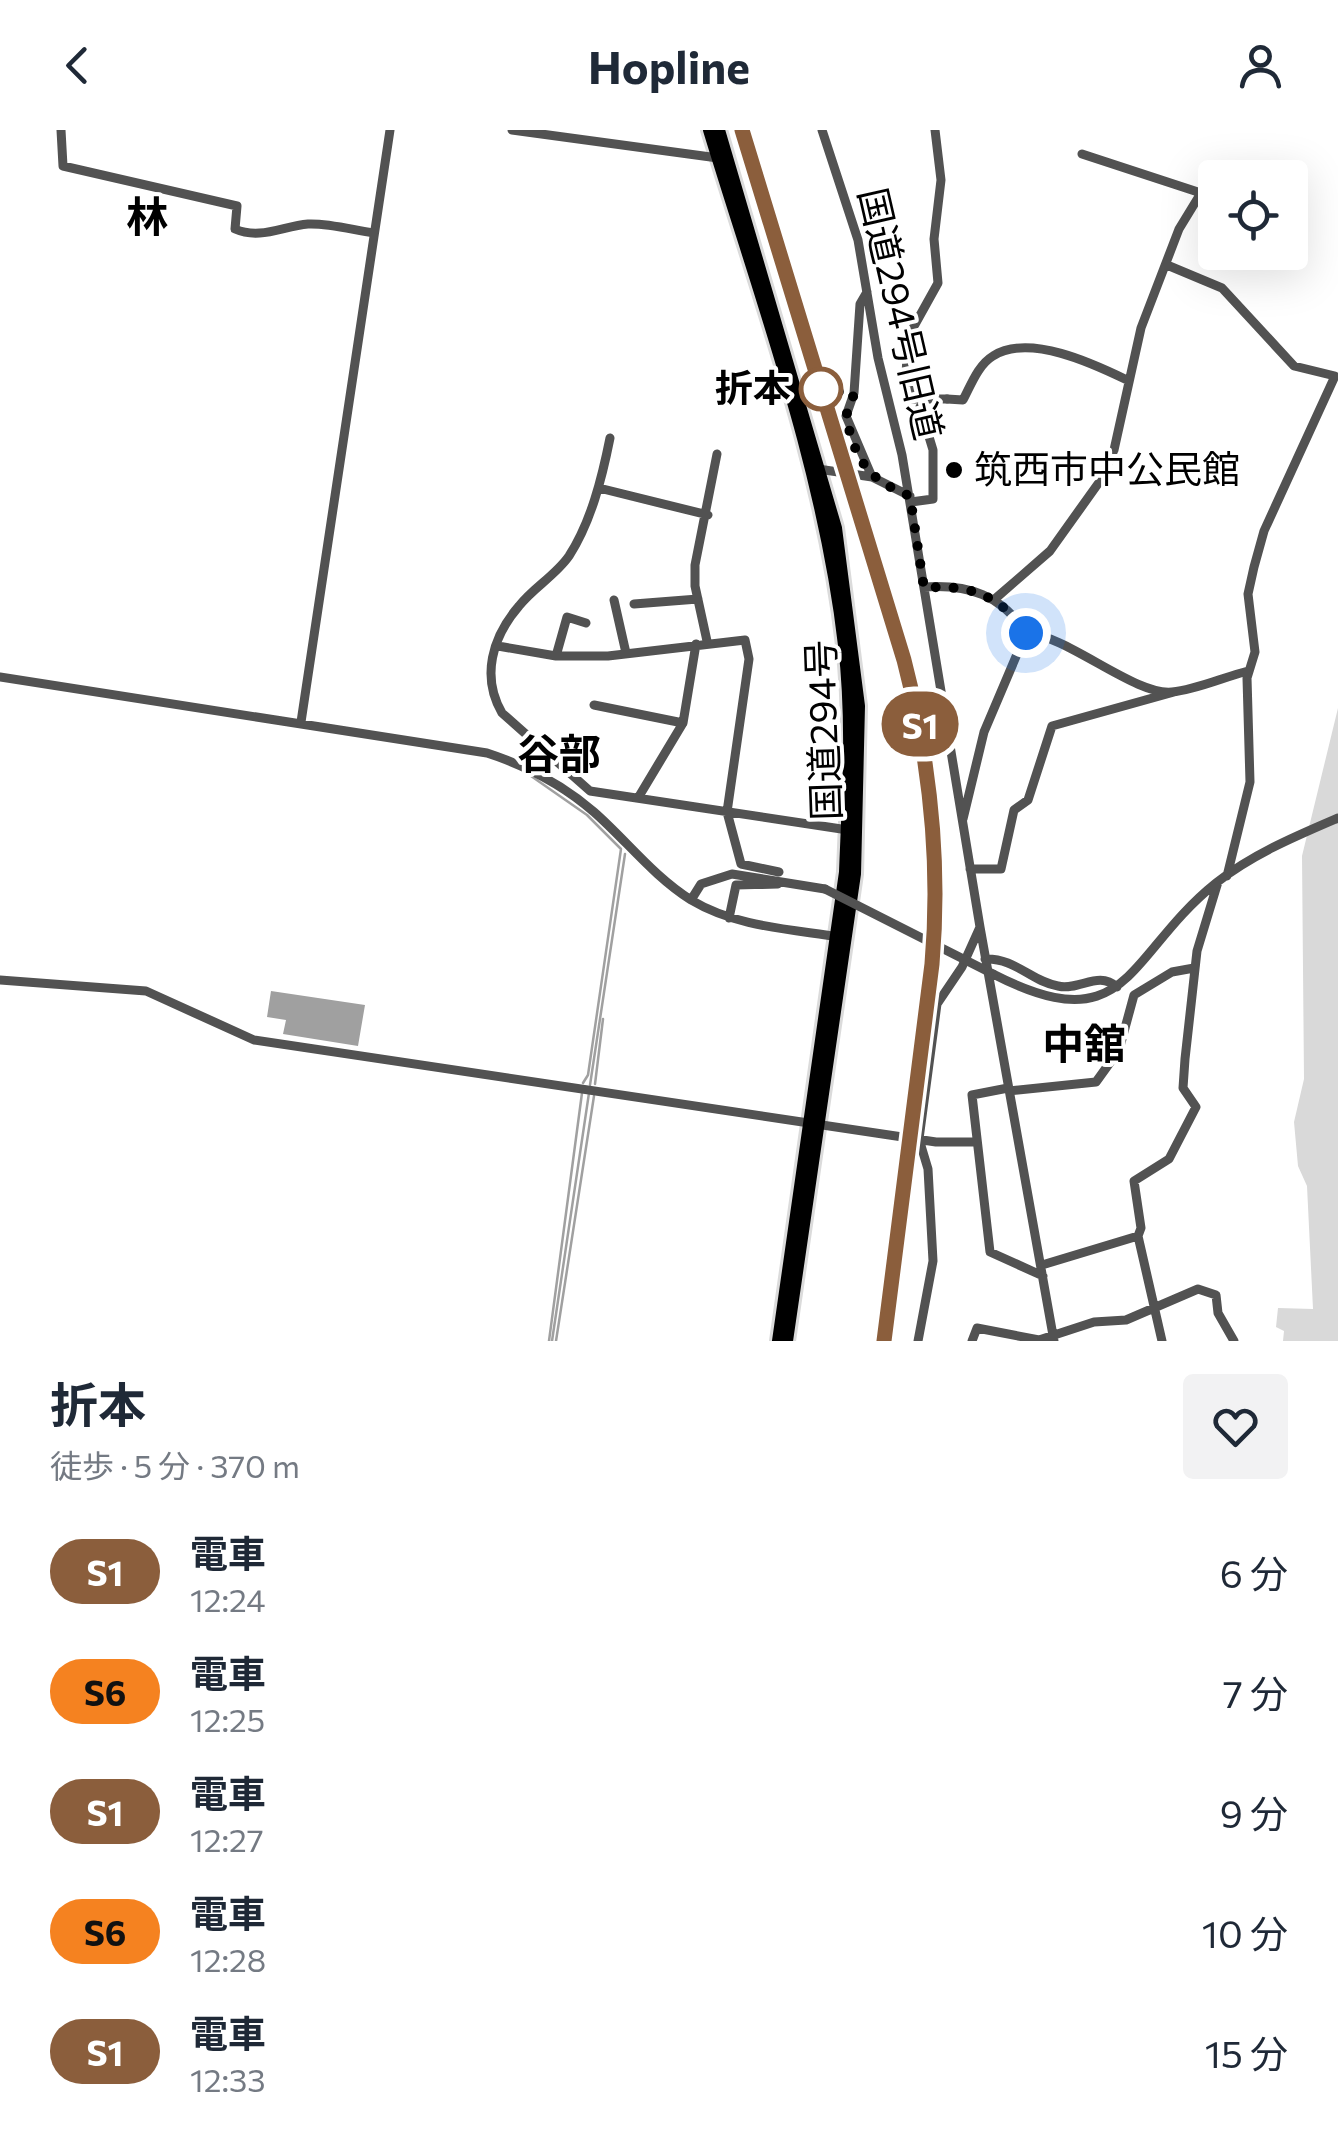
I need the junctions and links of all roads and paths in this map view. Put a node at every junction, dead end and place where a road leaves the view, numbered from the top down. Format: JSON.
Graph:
{"nodes":[{"id":1,"x":60,"y":130,"type":"edge"},
{"id":2,"x":390,"y":130,"type":"edge"},
{"id":3,"x":512,"y":130,"type":"edge"},
{"id":4,"x":709,"y":130,"type":"edge"},
{"id":5,"x":719,"y":130,"type":"edge"},
{"id":6,"x":822,"y":130,"type":"edge"},
{"id":7,"x":935,"y":130,"type":"edge"},
{"id":8,"x":1082,"y":154,"type":"dead end"},
{"id":9,"x":718,"y":158,"type":"junction"},
{"id":10,"x":374,"y":233,"type":"junction"},
{"id":11,"x":1167,"y":265,"type":"junction"},
{"id":12,"x":867,"y":292,"type":"junction"},
{"id":13,"x":1127,"y":380,"type":"junction"},
{"id":14,"x":911,"y":395,"type":"junction"},
{"id":15,"x":888,"y":399,"type":"junction"},
{"id":16,"x":920,"y":407,"type":"dead end"},
{"id":17,"x":610,"y":438,"type":"dead end"},
{"id":18,"x":717,"y":454,"type":"dead end"},
{"id":19,"x":815,"y":468,"type":"junction"},
{"id":20,"x":872,"y":478,"type":"junction"},
{"id":21,"x":599,"y":488,"type":"junction"},
{"id":22,"x":910,"y":499,"type":"junction"},
{"id":23,"x":708,"y":515,"type":"junction"},
{"id":24,"x":924,"y":588,"type":"junction"},
{"id":25,"x":996,"y":598,"type":"junction"},
{"id":26,"x":698,"y":599,"type":"junction"},
{"id":27,"x":614,"y":600,"type":"dead end"},
{"id":28,"x":634,"y":604,"type":"dead end"},
{"id":29,"x":586,"y":623,"type":"dead end"},
{"id":30,"x":1026,"y":633,"type":"junction"},
{"id":31,"x":707,"y":641,"type":"junction"},
{"id":32,"x":696,"y":644,"type":"junction"},
{"id":33,"x":498,"y":646,"type":"junction"},
{"id":34,"x":626,"y":653,"type":"junction"},
{"id":35,"x":556,"y":656,"type":"junction"},
{"id":36,"x":1248,"y":670,"type":"junction"},
{"id":37,"x":0,"y":677,"type":"edge"},
{"id":38,"x":1174,"y":692,"type":"junction"},
{"id":39,"x":594,"y":705,"type":"dead end"},
{"id":40,"x":301,"y":722,"type":"junction"},
{"id":41,"x":684,"y":722,"type":"junction"},
{"id":42,"x":536,"y":746,"type":"junction"},
{"id":43,"x":528,"y":767,"type":"junction"},
{"id":44,"x":638,"y":798,"type":"junction"},
{"id":45,"x":727,"y":812,"type":"junction"},
{"id":46,"x":1338,"y":818,"type":"edge"},
{"id":47,"x":962,"y":824,"type":"junction"},
{"id":48,"x":849,"y":830,"type":"junction"},
{"id":49,"x":970,"y":868,"type":"junction"},
{"id":50,"x":779,"y":872,"type":"dead end"},
{"id":51,"x":1222,"y":879,"type":"junction"},
{"id":52,"x":778,"y":884,"type":"dead end"},
{"id":53,"x":691,"y":900,"type":"junction"},
{"id":54,"x":729,"y":918,"type":"junction"},
{"id":55,"x":980,"y":927,"type":"junction"},
{"id":56,"x":841,"y":937,"type":"junction"},
{"id":57,"x":985,"y":959,"type":"junction"},
{"id":58,"x":1194,"y":968,"type":"junction"},
{"id":59,"x":0,"y":980,"type":"edge"},
{"id":60,"x":1117,"y":988,"type":"junction"},
{"id":61,"x":1008,"y":1089,"type":"junction"},
{"id":62,"x":814,"y":1122,"type":"junction"},
{"id":63,"x":919,"y":1139,"type":"junction"},
{"id":64,"x":976,"y":1142,"type":"junction"},
{"id":65,"x":1138,"y":1236,"type":"junction"},
{"id":66,"x":1043,"y":1270,"type":"junction"},
{"id":67,"x":1154,"y":1309,"type":"junction"},
{"id":68,"x":1054,"y":1338,"type":"edge"},
{"id":69,"x":778,"y":1341,"type":"edge"},
{"id":70,"x":787,"y":1341,"type":"edge"},
{"id":71,"x":918,"y":1341,"type":"edge"},
{"id":72,"x":972,"y":1341,"type":"edge"},
{"id":73,"x":1162,"y":1341,"type":"edge"},
{"id":74,"x":1234,"y":1341,"type":"edge"}],
"edges":[{"from":1,"to":10,"type":"street"},
{"from":2,"to":10,"type":"street"},
{"from":3,"to":9,"type":"street"},
{"from":4,"to":9,"type":"highway","name":"国道294号"},
{"from":5,"to":19,"type":"highway","name":"国道294号"},
{"from":6,"to":12,"type":"street","name":"国道294号旧道"},
{"from":7,"to":14,"type":"street"},
{"from":8,"to":11,"type":"street"},
{"from":9,"to":19,"type":"highway","name":"国道294号"},
{"from":10,"to":40,"type":"street"},
{"from":11,"to":13,"type":"street"},
{"from":11,"to":36,"type":"street"},
{"from":12,"to":15,"type":"street","name":"国道294号旧道"},
{"from":12,"to":20,"type":"street"},
{"from":13,"to":14,"type":"street","bridge":true},
{"from":13,"to":25,"type":"street"},
{"from":14,"to":15,"type":"street"},
{"from":15,"to":22,"type":"street","name":"国道294号旧道"},
{"from":16,"to":22,"type":"street"},
{"from":17,"to":21,"type":"street"},
{"from":18,"to":23,"type":"street"},
{"from":19,"to":20,"type":"street"},
{"from":19,"to":48,"type":"highway","name":"国道294号"},
{"from":19,"to":56,"type":"highway","name":"国道294号"},
{"from":20,"to":22,"type":"street"},
{"from":21,"to":23,"type":"street"},
{"from":21,"to":33,"type":"street"},
{"from":22,"to":24,"type":"street","name":"国道294号旧道"},
{"from":23,"to":26,"type":"street"},
{"from":24,"to":25,"type":"street"},
{"from":24,"to":47,"type":"street","name":"国道294号旧道"},
{"from":25,"to":30,"type":"street"},
{"from":26,"to":28,"type":"street"},
{"from":26,"to":31,"type":"street"},
{"from":27,"to":34,"type":"street"},
{"from":29,"to":35,"type":"street"},
{"from":30,"to":38,"type":"street"},
{"from":30,"to":47,"type":"street"},
{"from":31,"to":32,"type":"street"},
{"from":31,"to":45,"type":"street"},
{"from":32,"to":34,"type":"street"},
{"from":32,"to":41,"type":"street"},
{"from":33,"to":35,"type":"street"},
{"from":33,"to":42,"type":"street"},
{"from":34,"to":35,"type":"street"},
{"from":36,"to":38,"type":"street"},
{"from":36,"to":51,"type":"street"},
{"from":37,"to":40,"type":"street"},
{"from":38,"to":49,"type":"street"},
{"from":39,"to":41,"type":"street"},
{"from":40,"to":43,"type":"street"},
{"from":41,"to":44,"type":"street"},
{"from":42,"to":43,"type":"street"},
{"from":42,"to":44,"type":"street"},
{"from":43,"to":53,"type":"street"},
{"from":44,"to":45,"type":"street"},
{"from":45,"to":48,"type":"street"},
{"from":45,"to":50,"type":"street"},
{"from":46,"to":51,"type":"street"},
{"from":47,"to":49,"type":"street","name":"国道294号旧道"},
{"from":48,"to":56,"type":"highway","name":"国道294号"},
{"from":49,"to":55,"type":"street","name":"国道294号旧道"},
{"from":51,"to":58,"type":"street"},
{"from":51,"to":60,"type":"street"},
{"from":52,"to":54,"type":"street"},
{"from":53,"to":54,"type":"street"},
{"from":53,"to":60,"type":"street","bridge":true},
{"from":54,"to":56,"type":"street"},
{"from":55,"to":57,"type":"street","name":"国道294号旧道"},
{"from":55,"to":63,"type":"street"},
{"from":56,"to":62,"type":"highway","name":"国道294号"},
{"from":57,"to":60,"type":"street"},
{"from":57,"to":61,"type":"street","name":"国道294号旧道"},
{"from":58,"to":61,"type":"street"},
{"from":58,"to":65,"type":"street"},
{"from":59,"to":62,"type":"street"},
{"from":61,"to":64,"type":"street"},
{"from":61,"to":66,"type":"street","name":"国道294号旧道"},
{"from":62,"to":63,"type":"street"},
{"from":62,"to":69,"type":"highway","name":"国道294号"},
{"from":62,"to":70,"type":"highway","name":"国道294号"},
{"from":63,"to":64,"type":"street"},
{"from":63,"to":71,"type":"street"},
{"from":64,"to":66,"type":"street"},
{"from":65,"to":66,"type":"street"},
{"from":65,"to":67,"type":"street"},
{"from":66,"to":68,"type":"street","name":"国道294号旧道"},
{"from":67,"to":68,"type":"street"},
{"from":67,"to":73,"type":"street"},
{"from":67,"to":74,"type":"street"},
{"from":68,"to":72,"type":"street"}]}
